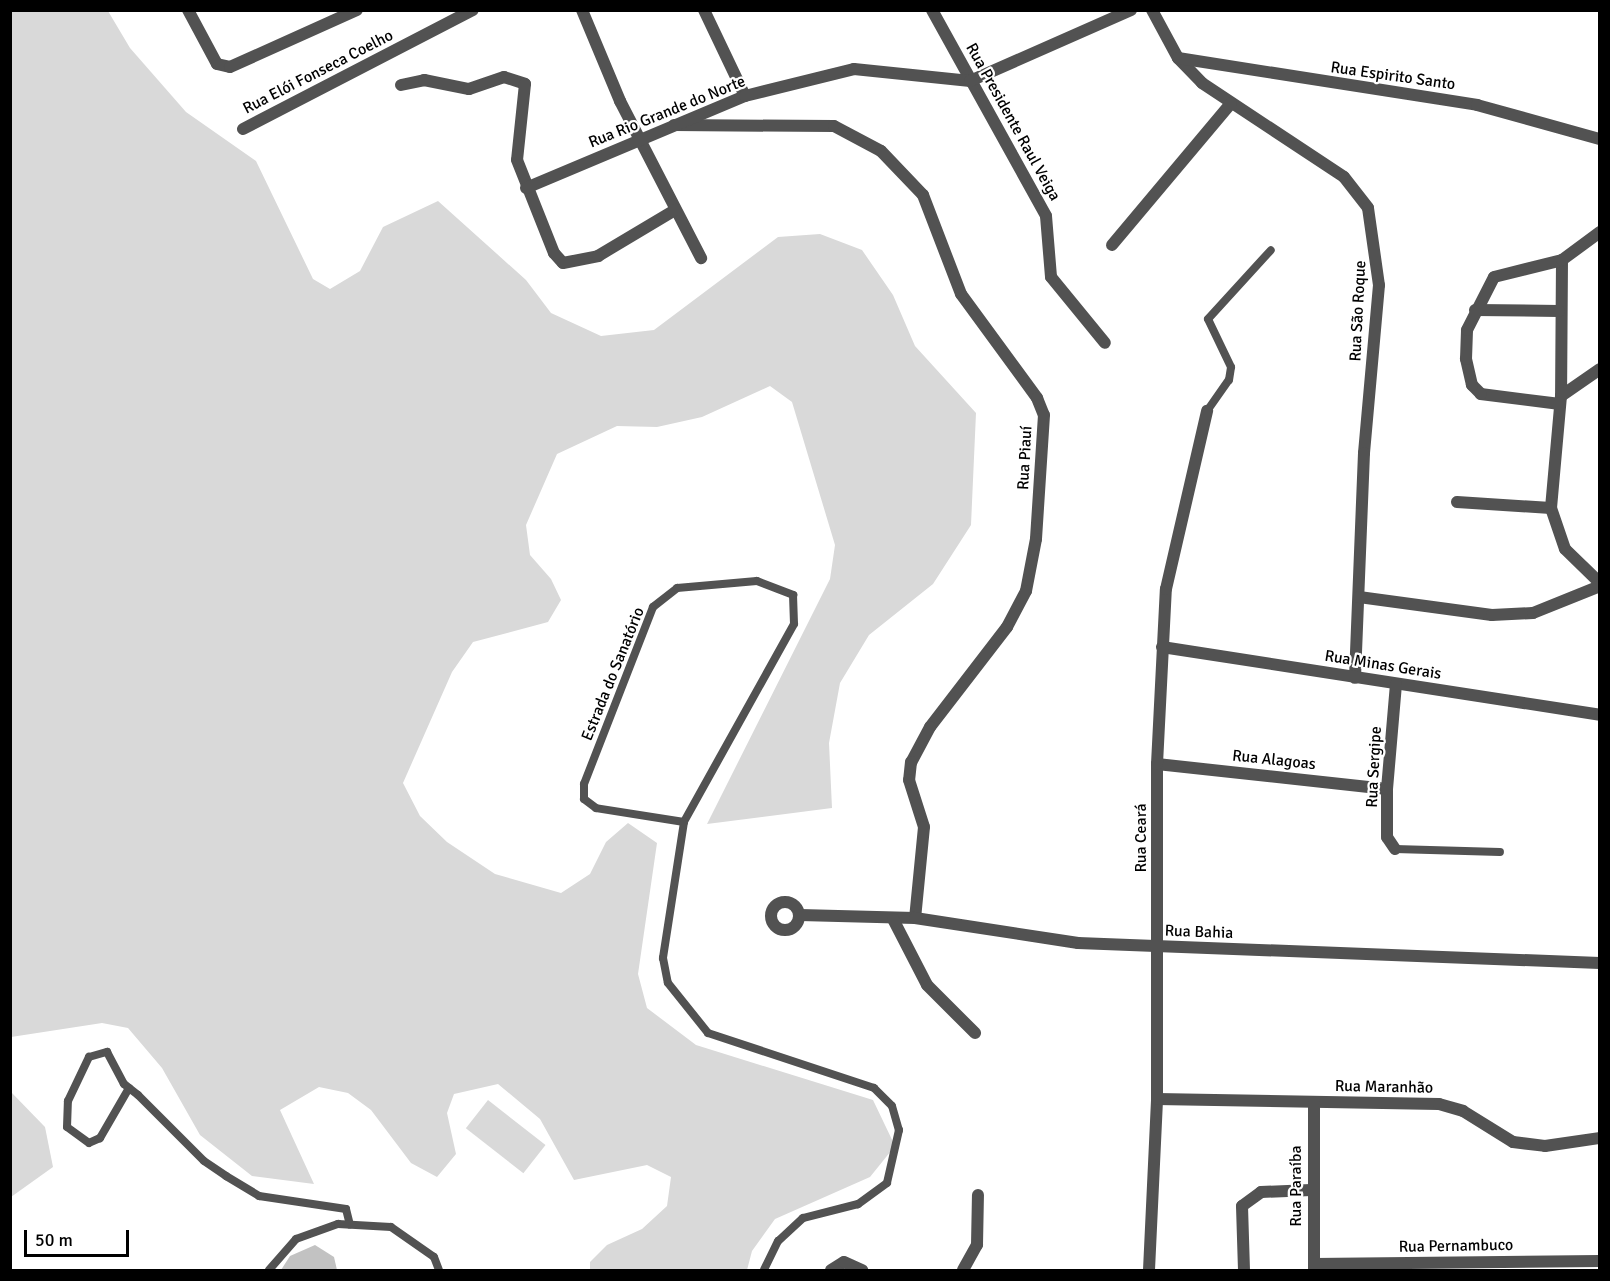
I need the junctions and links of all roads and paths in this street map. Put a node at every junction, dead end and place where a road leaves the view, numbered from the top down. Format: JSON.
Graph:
{"nodes":[{"id":1,"x":188,"y":10,"type":"edge"},
{"id":2,"x":357,"y":10,"type":"edge"},
{"id":3,"x":473,"y":10,"type":"edge"},
{"id":4,"x":582,"y":10,"type":"edge"},
{"id":5,"x":704,"y":10,"type":"edge"},
{"id":6,"x":932,"y":10,"type":"edge"},
{"id":7,"x":1131,"y":10,"type":"edge"},
{"id":8,"x":1152,"y":10,"type":"edge"},
{"id":9,"x":1178,"y":58,"type":"junction"},
{"id":10,"x":970,"y":81,"type":"junction"},
{"id":11,"x":402,"y":85,"type":"dead end"},
{"id":12,"x":745,"y":96,"type":"junction"},
{"id":13,"x":1232,"y":103,"type":"junction"},
{"id":14,"x":674,"y":125,"type":"junction"},
{"id":15,"x":243,"y":129,"type":"dead end"},
{"id":16,"x":640,"y":137,"type":"junction"},
{"id":17,"x":1599,"y":139,"type":"edge"},
{"id":18,"x":526,"y":188,"type":"junction"},
{"id":19,"x":675,"y":210,"type":"junction"},
{"id":20,"x":1599,"y":232,"type":"edge"},
{"id":21,"x":1112,"y":245,"type":"dead end"},
{"id":22,"x":1271,"y":250,"type":"dead end"},
{"id":23,"x":701,"y":258,"type":"dead end"},
{"id":24,"x":1562,"y":260,"type":"junction"},
{"id":25,"x":1475,"y":310,"type":"junction"},
{"id":26,"x":1559,"y":311,"type":"junction"},
{"id":27,"x":1105,"y":342,"type":"dead end"},
{"id":28,"x":1599,"y":369,"type":"edge"},
{"id":29,"x":1560,"y":400,"type":"junction"},
{"id":30,"x":1207,"y":411,"type":"joint"},
{"id":31,"x":1457,"y":501,"type":"dead end"},
{"id":32,"x":1551,"y":508,"type":"junction"},
{"id":33,"x":1599,"y":585,"type":"edge"},
{"id":34,"x":1359,"y":597,"type":"junction"},
{"id":35,"x":1162,"y":647,"type":"junction"},
{"id":36,"x":1355,"y":678,"type":"junction"},
{"id":37,"x":1396,"y":684,"type":"junction"},
{"id":38,"x":1599,"y":715,"type":"edge"},
{"id":39,"x":1157,"y":764,"type":"junction"},
{"id":40,"x":1387,"y":789,"type":"junction"},
{"id":41,"x":684,"y":822,"type":"junction"},
{"id":42,"x":1395,"y":849,"type":"joint"},
{"id":43,"x":1500,"y":852,"type":"dead end"},
{"id":44,"x":800,"y":915,"type":"dead end"},
{"id":45,"x":915,"y":918,"type":"junction"},
{"id":46,"x":894,"y":919,"type":"junction"},
{"id":47,"x":1158,"y":948,"type":"junction"},
{"id":48,"x":1599,"y":963,"type":"edge"},
{"id":49,"x":975,"y":1033,"type":"dead end"},
{"id":50,"x":129,"y":1088,"type":"junction"},
{"id":51,"x":1157,"y":1100,"type":"junction"},
{"id":52,"x":1314,"y":1102,"type":"junction"},
{"id":53,"x":1599,"y":1138,"type":"edge"},
{"id":54,"x":1311,"y":1190,"type":"junction"},
{"id":55,"x":978,"y":1195,"type":"dead end"},
{"id":56,"x":350,"y":1225,"type":"junction"},
{"id":57,"x":1599,"y":1261,"type":"edge"},
{"id":58,"x":1483,"y":1266,"type":"edge"},
{"id":59,"x":1314,"y":1267,"type":"edge"},
{"id":60,"x":269,"y":1270,"type":"edge"},
{"id":61,"x":439,"y":1270,"type":"edge"},
{"id":62,"x":764,"y":1270,"type":"edge"},
{"id":63,"x":831,"y":1270,"type":"edge"},
{"id":64,"x":862,"y":1270,"type":"edge"},
{"id":65,"x":963,"y":1270,"type":"edge"},
{"id":66,"x":1149,"y":1270,"type":"edge"},
{"id":67,"x":1244,"y":1270,"type":"edge"}],
"edges":[{"from":1,"to":2,"type":"street"},
{"from":3,"to":15,"type":"street","name":"Rua Elói Fonseca Coelho"},
{"from":4,"to":16,"type":"street"},
{"from":5,"to":12,"type":"street"},
{"from":6,"to":10,"type":"street","name":"Rua Presidente Raul Veiga"},
{"from":7,"to":10,"type":"street","name":"Rua Rio Grande do Norte"},
{"from":8,"to":9,"type":"street","name":"Rua São Roque"},
{"from":9,"to":13,"type":"street","name":"Rua São Roque"},
{"from":9,"to":17,"type":"street","name":"Rua Espirito Santo"},
{"from":10,"to":12,"type":"street","name":"Rua Rio Grande do Norte"},
{"from":10,"to":27,"type":"street","name":"Rua Presidente Raul Veiga"},
{"from":11,"to":18,"type":"street"},
{"from":12,"to":14,"type":"street","name":"Rua Rio Grande do Norte"},
{"from":13,"to":21,"type":"street"},
{"from":13,"to":34,"type":"street","name":"Rua São Roque"},
{"from":14,"to":16,"type":"street","name":"Rua Rio Grande do Norte"},
{"from":14,"to":45,"type":"street","name":"Rua Piauí"},
{"from":16,"to":18,"type":"street","name":"Rua Rio Grande do Norte"},
{"from":16,"to":19,"type":"street"},
{"from":18,"to":19,"type":"street"},
{"from":19,"to":23,"type":"street"},
{"from":20,"to":24,"type":"street"},
{"from":22,"to":30,"type":"lane"},
{"from":24,"to":25,"type":"street"},
{"from":24,"to":26,"type":"street"},
{"from":25,"to":26,"type":"street"},
{"from":25,"to":29,"type":"street"},
{"from":26,"to":29,"type":"street"},
{"from":28,"to":29,"type":"street"},
{"from":29,"to":32,"type":"street"},
{"from":30,"to":35,"type":"street","name":"Rua Ceará"},
{"from":31,"to":32,"type":"street"},
{"from":32,"to":33,"type":"street"},
{"from":33,"to":34,"type":"street"},
{"from":34,"to":36,"type":"street","name":"Rua São Roque"},
{"from":35,"to":36,"type":"street","name":"Rua Minas Gerais"},
{"from":35,"to":39,"type":"street","name":"Rua Ceará"},
{"from":36,"to":37,"type":"street","name":"Rua Minas Gerais"},
{"from":37,"to":38,"type":"street","name":"Rua Minas Gerais"},
{"from":37,"to":40,"type":"street","name":"Rua Sergipe"},
{"from":39,"to":40,"type":"street","name":"Rua Alagoas"},
{"from":39,"to":47,"type":"street","name":"Rua Ceará"},
{"from":40,"to":42,"type":"street","name":"Rua Sergipe"},
{"from":41,"to":41,"type":"lane","name":"Estrada do Sanatório"},
{"from":41,"to":62,"type":"lane","name":"Estrada do Sanatório"},
{"from":42,"to":43,"type":"lane"},
{"from":44,"to":46,"type":"street","name":"Rua Bahia"},
{"from":45,"to":46,"type":"street","name":"Rua Bahia"},
{"from":45,"to":47,"type":"street","name":"Rua Bahia"},
{"from":46,"to":49,"type":"street"},
{"from":47,"to":48,"type":"street","name":"Rua Bahia"},
{"from":47,"to":51,"type":"street","name":"Rua Ceará"},
{"from":50,"to":50,"type":"lane"},
{"from":50,"to":56,"type":"lane"},
{"from":51,"to":52,"type":"street","name":"Rua Maranhão"},
{"from":51,"to":66,"type":"street","name":"Rua Ceará"},
{"from":52,"to":53,"type":"street","name":"Rua Maranhão"},
{"from":52,"to":54,"type":"street","name":"Rua Paraíba"},
{"from":54,"to":59,"type":"street","name":"Rua Paraíba"},
{"from":54,"to":67,"type":"street"},
{"from":55,"to":65,"type":"street"},
{"from":56,"to":60,"type":"lane"},
{"from":56,"to":61,"type":"lane"},
{"from":57,"to":58,"type":"street","name":"Rua Pernambuco"},
{"from":58,"to":59,"type":"street","name":"Rua Pernambuco"},
{"from":63,"to":64,"type":"street"}]}
